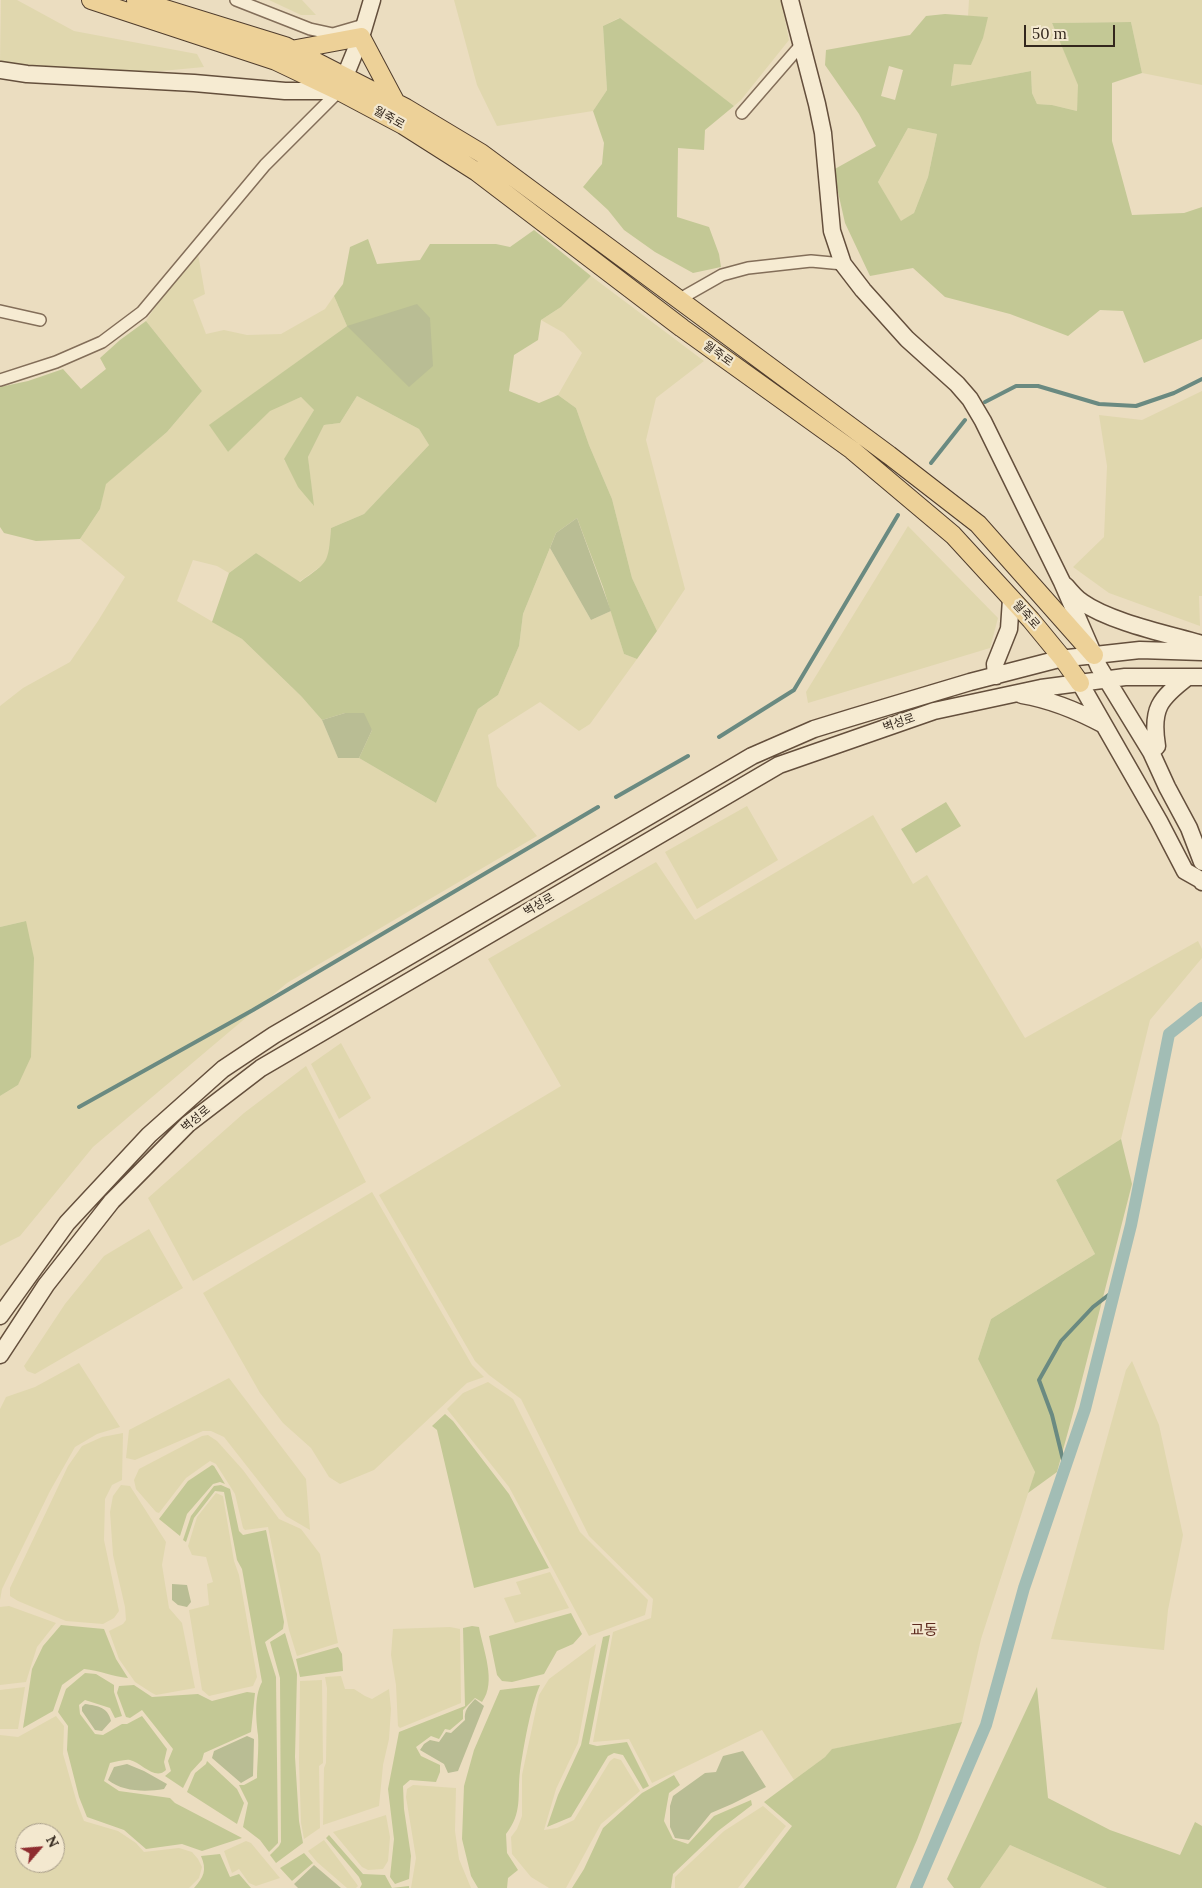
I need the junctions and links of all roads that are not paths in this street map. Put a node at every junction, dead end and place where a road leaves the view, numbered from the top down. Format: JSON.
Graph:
{"nodes":[{"id":1,"x":91,"y":0,"type":"edge"},
{"id":2,"x":136,"y":0,"type":"edge"},
{"id":3,"x":236,"y":0,"type":"edge"},
{"id":4,"x":372,"y":0,"type":"edge"},
{"id":5,"x":790,"y":0,"type":"edge"},
{"id":6,"x":363,"y":31,"type":"junction"},
{"id":7,"x":801,"y":45,"type":"junction"},
{"id":8,"x":292,"y":50,"type":"junction"},
{"id":9,"x":0,"y":70,"type":"edge"},
{"id":10,"x":342,"y":84,"type":"junction"},
{"id":11,"x":396,"y":103,"type":"junction"},
{"id":12,"x":742,"y":113,"type":"dead end"},
{"id":13,"x":843,"y":264,"type":"junction"},
{"id":14,"x":678,"y":300,"type":"junction"},
{"id":15,"x":0,"y":311,"type":"edge"},
{"id":16,"x":40,"y":320,"type":"dead end"},
{"id":17,"x":0,"y":380,"type":"edge"},
{"id":18,"x":1062,"y":582,"type":"junction"},
{"id":19,"x":1011,"y":599,"type":"junction"},
{"id":20,"x":1202,"y":644,"type":"edge"},
{"id":21,"x":1202,"y":652,"type":"edge"},
{"id":22,"x":1094,"y":655,"type":"junction"},
{"id":23,"x":1063,"y":658,"type":"junction"},
{"id":24,"x":996,"y":676,"type":"junction"},
{"id":25,"x":1195,"y":677,"type":"edge"},
{"id":26,"x":1107,"y":678,"type":"junction"},
{"id":27,"x":1080,"y":683,"type":"junction"},
{"id":28,"x":1015,"y":694,"type":"junction"},
{"id":29,"x":1105,"y":726,"type":"junction"},
{"id":30,"x":1151,"y":752,"type":"junction"},
{"id":31,"x":1202,"y":862,"type":"edge"},
{"id":32,"x":1202,"y":880,"type":"edge"},
{"id":33,"x":0,"y":1316,"type":"edge"},
{"id":34,"x":2,"y":1347,"type":"edge"}],
"edges":[{"from":1,"to":10,"type":"main road","name":"월죽로"},
{"from":2,"to":8,"type":"main road","name":"월죽로"},
{"from":3,"to":6,"type":"street"},
{"from":4,"to":6,"type":"main road"},
{"from":5,"to":7,"type":"main road"},
{"from":6,"to":8,"type":"main road"},
{"from":6,"to":10,"type":"main road"},
{"from":6,"to":11,"type":"main road"},
{"from":7,"to":12,"type":"street"},
{"from":7,"to":13,"type":"main road"},
{"from":8,"to":10,"type":"main road","name":"월죽로"},
{"from":9,"to":10,"type":"main road"},
{"from":10,"to":11,"type":"main road","name":"월죽로"},
{"from":10,"to":17,"type":"street"},
{"from":10,"to":19,"type":"main road","name":"월죽로"},
{"from":11,"to":14,"type":"main road","name":"월죽로"},
{"from":13,"to":14,"type":"street"},
{"from":13,"to":18,"type":"main road"},
{"from":14,"to":22,"type":"main road","name":"월죽로"},
{"from":15,"to":16,"type":"street"},
{"from":18,"to":20,"type":"main road"},
{"from":18,"to":22,"type":"main road"},
{"from":19,"to":23,"type":"main road","name":"월죽로"},
{"from":19,"to":24,"type":"main road"},
{"from":21,"to":22,"type":"main road","name":"벽성로"},
{"from":22,"to":23,"type":"main road","name":"벽성로"},
{"from":22,"to":26,"type":"main road","name":"월죽로"},
{"from":23,"to":24,"type":"main road","name":"벽성로"},
{"from":23,"to":27,"type":"main road","name":"월죽로"},
{"from":24,"to":33,"type":"main road","name":"벽성로"},
{"from":25,"to":26,"type":"main road","name":"벽성로"},
{"from":25,"to":30,"type":"main road"},
{"from":26,"to":27,"type":"main road","name":"벽성로"},
{"from":26,"to":30,"type":"main road","name":"월죽로"},
{"from":27,"to":28,"type":"main road","name":"벽성로"},
{"from":27,"to":29,"type":"main road","name":"월죽로"},
{"from":28,"to":29,"type":"main road"},
{"from":28,"to":34,"type":"main road","name":"벽성로"},
{"from":29,"to":32,"type":"main road","name":"월죽로"},
{"from":30,"to":31,"type":"main road","name":"월죽로"}]}
